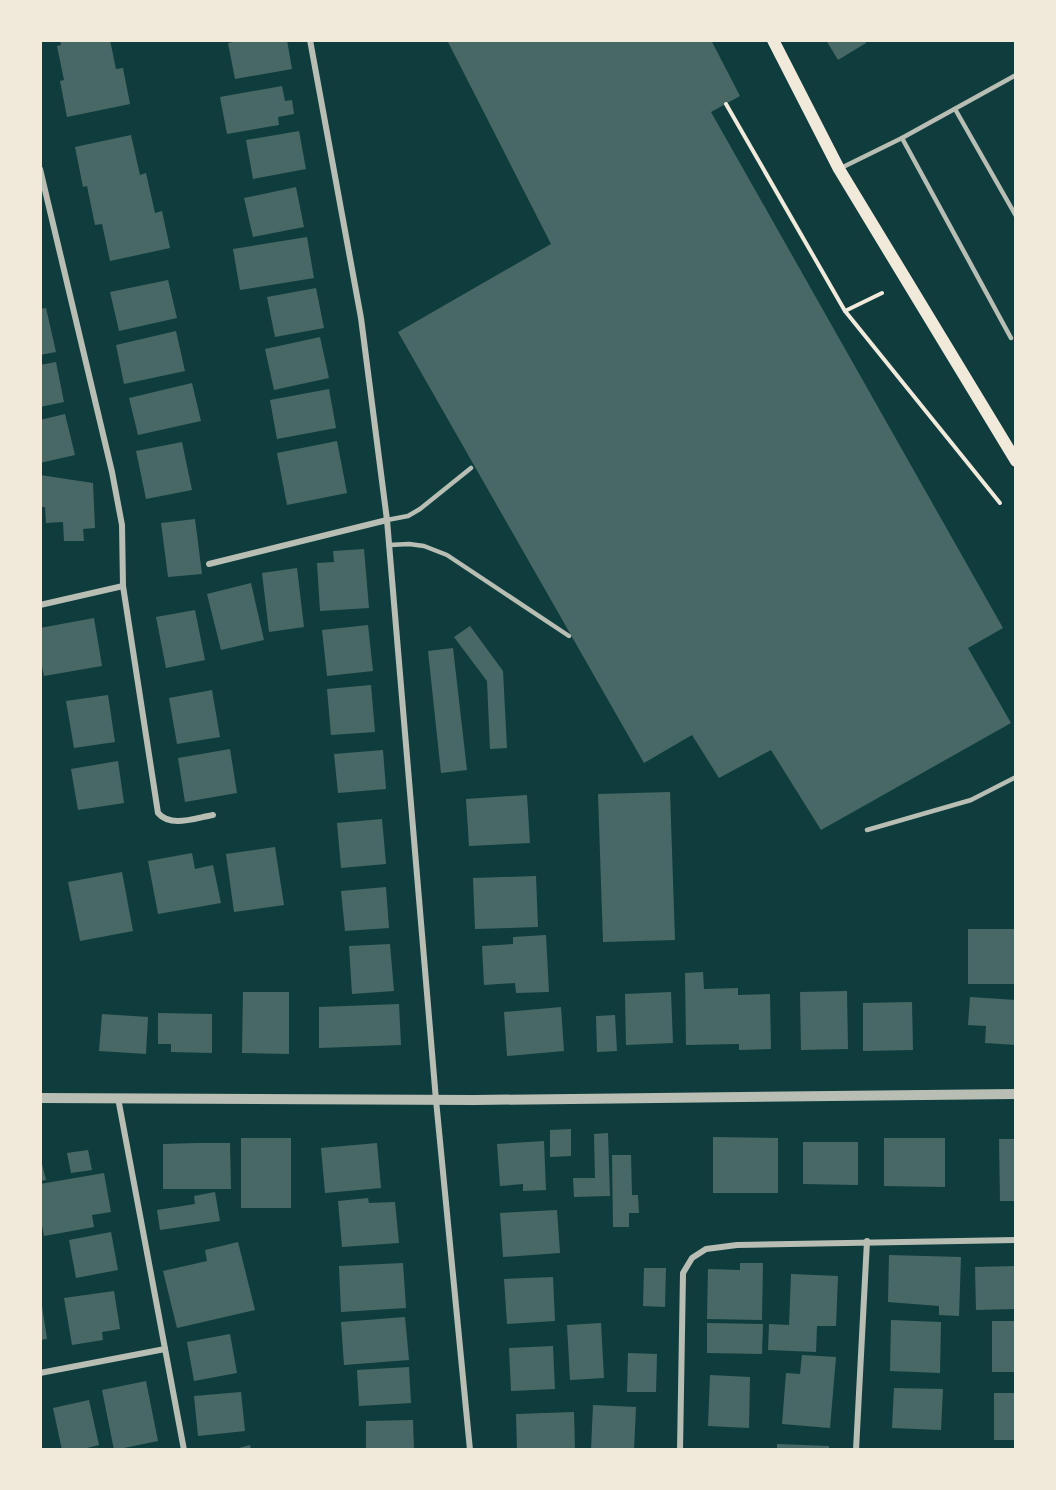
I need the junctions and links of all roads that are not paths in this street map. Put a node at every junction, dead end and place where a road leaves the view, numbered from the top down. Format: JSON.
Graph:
{"nodes":[{"id":1,"x":310,"y":40,"type":"edge"},
{"id":2,"x":773,"y":40,"type":"edge"},
{"id":3,"x":1016,"y":75,"type":"edge"},
{"id":4,"x":955,"y":109,"type":"junction"},
{"id":5,"x":902,"y":138,"type":"junction"},
{"id":6,"x":40,"y":169,"type":"edge"},
{"id":7,"x":838,"y":170,"type":"junction"},
{"id":8,"x":1016,"y":216,"type":"edge"},
{"id":9,"x":1011,"y":338,"type":"dead end"},
{"id":10,"x":1016,"y":461,"type":"edge"},
{"id":11,"x":471,"y":468,"type":"dead end"},
{"id":12,"x":387,"y":520,"type":"junction"},
{"id":13,"x":389,"y":545,"type":"junction"},
{"id":14,"x":210,"y":564,"type":"dead end"},
{"id":15,"x":123,"y":586,"type":"junction"},
{"id":16,"x":40,"y":605,"type":"edge"},
{"id":17,"x":569,"y":636,"type":"dead end"},
{"id":18,"x":1016,"y":777,"type":"edge"},
{"id":19,"x":213,"y":815,"type":"dead end"},
{"id":20,"x":867,"y":830,"type":"dead end"},
{"id":21,"x":1016,"y":1094,"type":"edge"},
{"id":22,"x":117,"y":1097,"type":"junction"},
{"id":23,"x":40,"y":1098,"type":"edge"},
{"id":24,"x":436,"y":1100,"type":"junction"},
{"id":25,"x":1016,"y":1240,"type":"edge"},
{"id":26,"x":867,"y":1241,"type":"junction"},
{"id":27,"x":165,"y":1349,"type":"junction"},
{"id":28,"x":40,"y":1372,"type":"edge"},
{"id":29,"x":184,"y":1449,"type":"edge"},
{"id":30,"x":470,"y":1449,"type":"edge"},
{"id":31,"x":680,"y":1449,"type":"edge"},
{"id":32,"x":856,"y":1449,"type":"edge"}],
"edges":[{"from":1,"to":12,"type":"street"},
{"from":2,"to":7,"type":"main road"},
{"from":3,"to":4,"type":"lane"},
{"from":4,"to":5,"type":"lane"},
{"from":4,"to":8,"type":"lane"},
{"from":5,"to":7,"type":"lane"},
{"from":5,"to":9,"type":"lane"},
{"from":6,"to":15,"type":"street"},
{"from":7,"to":10,"type":"main road"},
{"from":11,"to":12,"type":"lane"},
{"from":12,"to":13,"type":"street"},
{"from":12,"to":14,"type":"street"},
{"from":13,"to":17,"type":"lane"},
{"from":13,"to":24,"type":"street"},
{"from":15,"to":16,"type":"street"},
{"from":15,"to":19,"type":"street"},
{"from":18,"to":20,"type":"lane"},
{"from":21,"to":24,"type":"street"},
{"from":22,"to":23,"type":"street"},
{"from":22,"to":24,"type":"street"},
{"from":22,"to":27,"type":"street"},
{"from":24,"to":30,"type":"street"},
{"from":25,"to":26,"type":"street"},
{"from":26,"to":31,"type":"street"},
{"from":26,"to":32,"type":"street"},
{"from":27,"to":28,"type":"street"},
{"from":27,"to":29,"type":"street"}]}
